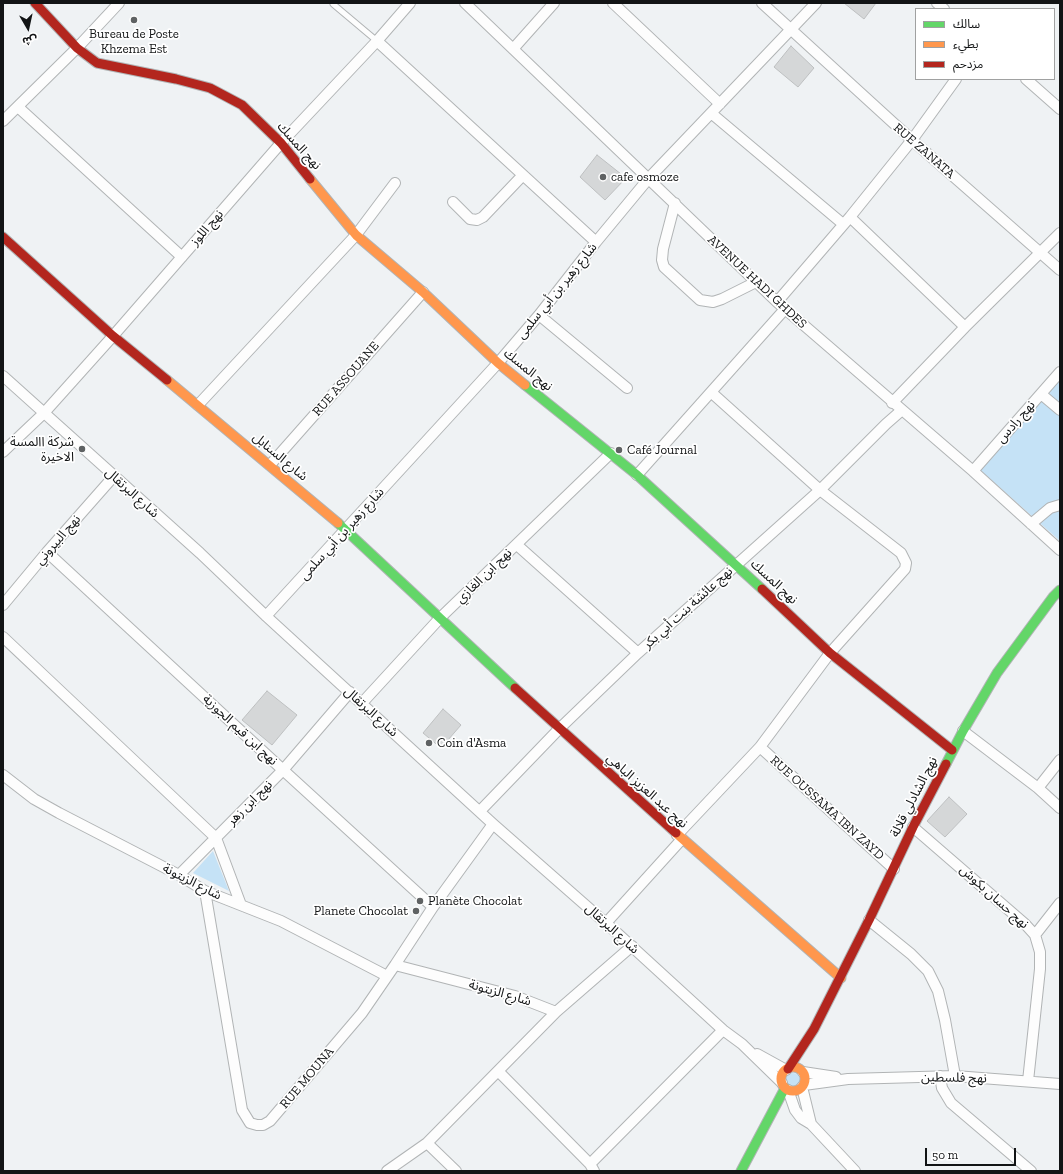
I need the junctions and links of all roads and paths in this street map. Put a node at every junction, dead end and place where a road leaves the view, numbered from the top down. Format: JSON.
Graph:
{"nodes":[{"id":1,"x":35,"y":3,"type":"edge"},
{"id":2,"x":119,"y":3,"type":"edge"},
{"id":3,"x":410,"y":3,"type":"edge"},
{"id":4,"x":465,"y":3,"type":"edge"},
{"id":5,"x":554,"y":3,"type":"edge"},
{"id":6,"x":613,"y":3,"type":"edge"},
{"id":7,"x":762,"y":3,"type":"edge"},
{"id":8,"x":816,"y":3,"type":"edge"},
{"id":9,"x":333,"y":4,"type":"dead end"},
{"id":10,"x":791,"y":30,"type":"junction"},
{"id":11,"x":377,"y":41,"type":"junction"},
{"id":12,"x":77,"y":48,"type":"junction"},
{"id":13,"x":513,"y":49,"type":"junction"},
{"id":14,"x":955,"y":80,"type":"edge"},
{"id":15,"x":1027,"y":80,"type":"edge"},
{"id":16,"x":720,"y":104,"type":"junction"},
{"id":17,"x":18,"y":107,"type":"junction"},
{"id":18,"x":1060,"y":109,"type":"edge"},
{"id":19,"x":711,"y":113,"type":"junction"},
{"id":20,"x":3,"y":121,"type":"edge"},
{"id":21,"x":912,"y":140,"type":"junction"},
{"id":22,"x":282,"y":143,"type":"junction"},
{"id":23,"x":523,"y":175,"type":"junction"},
{"id":24,"x":649,"y":178,"type":"junction"},
{"id":25,"x":395,"y":183,"type":"dead end"},
{"id":26,"x":453,"y":202,"type":"dead end"},
{"id":27,"x":675,"y":203,"type":"junction"},
{"id":28,"x":847,"y":220,"type":"junction"},
{"id":29,"x":1060,"y":233,"type":"edge"},
{"id":30,"x":356,"y":235,"type":"junction"},
{"id":31,"x":3,"y":237,"type":"edge"},
{"id":32,"x":596,"y":242,"type":"junction"},
{"id":33,"x":1040,"y":252,"type":"junction"},
{"id":34,"x":182,"y":257,"type":"junction"},
{"id":35,"x":1060,"y":270,"type":"edge"},
{"id":36,"x":756,"y":282,"type":"junction"},
{"id":37,"x":423,"y":292,"type":"junction"},
{"id":38,"x":776,"y":302,"type":"junction"},
{"id":39,"x":785,"y":309,"type":"junction"},
{"id":40,"x":539,"y":315,"type":"junction"},
{"id":41,"x":965,"y":327,"type":"junction"},
{"id":42,"x":113,"y":336,"type":"junction"},
{"id":43,"x":498,"y":363,"type":"junction"},
{"id":44,"x":1060,"y":372,"type":"edge"},
{"id":45,"x":3,"y":376,"type":"edge"},
{"id":46,"x":627,"y":388,"type":"dead end"},
{"id":47,"x":712,"y":393,"type":"junction"},
{"id":48,"x":1041,"y":394,"type":"junction"},
{"id":49,"x":892,"y":403,"type":"junction"},
{"id":50,"x":198,"y":405,"type":"junction"},
{"id":51,"x":902,"y":410,"type":"junction"},
{"id":52,"x":1060,"y":410,"type":"edge"},
{"id":53,"x":44,"y":413,"type":"junction"},
{"id":54,"x":3,"y":452,"type":"edge"},
{"id":55,"x":611,"y":453,"type":"junction"},
{"id":56,"x":270,"y":466,"type":"junction"},
{"id":57,"x":973,"y":471,"type":"junction"},
{"id":58,"x":114,"y":476,"type":"junction"},
{"id":59,"x":637,"y":476,"type":"junction"},
{"id":60,"x":820,"y":490,"type":"junction"},
{"id":61,"x":1060,"y":505,"type":"edge"},
{"id":62,"x":1031,"y":524,"type":"junction"},
{"id":63,"x":346,"y":530,"type":"junction"},
{"id":64,"x":517,"y":545,"type":"junction"},
{"id":65,"x":1060,"y":550,"type":"edge"},
{"id":66,"x":47,"y":552,"type":"junction"},
{"id":67,"x":736,"y":564,"type":"junction"},
{"id":68,"x":1058,"y":596,"type":"edge"},
{"id":69,"x":3,"y":605,"type":"edge"},
{"id":70,"x":266,"y":616,"type":"junction"},
{"id":71,"x":440,"y":618,"type":"junction"},
{"id":72,"x":3,"y":637,"type":"edge"},
{"id":73,"x":638,"y":653,"type":"junction"},
{"id":74,"x":830,"y":653,"type":"junction"},
{"id":75,"x":350,"y":692,"type":"junction"},
{"id":76,"x":362,"y":703,"type":"junction"},
{"id":77,"x":559,"y":729,"type":"junction"},
{"id":78,"x":963,"y":730,"type":"junction"},
{"id":79,"x":760,"y":747,"type":"junction"},
{"id":80,"x":952,"y":750,"type":"junction"},
{"id":81,"x":1060,"y":760,"type":"edge"},
{"id":82,"x":283,"y":770,"type":"junction"},
{"id":83,"x":3,"y":775,"type":"edge"},
{"id":84,"x":1038,"y":788,"type":"junction"},
{"id":85,"x":1060,"y":808,"type":"edge"},
{"id":86,"x":480,"y":811,"type":"junction"},
{"id":87,"x":493,"y":824,"type":"junction"},
{"id":88,"x":913,"y":827,"type":"junction"},
{"id":89,"x":679,"y":837,"type":"junction"},
{"id":90,"x":216,"y":838,"type":"junction"},
{"id":91,"x":894,"y":869,"type":"junction"},
{"id":92,"x":180,"y":875,"type":"junction"},
{"id":93,"x":205,"y":891,"type":"junction"},
{"id":94,"x":1060,"y":903,"type":"edge"},
{"id":95,"x":241,"y":905,"type":"junction"},
{"id":96,"x":433,"y":907,"type":"junction"},
{"id":97,"x":869,"y":920,"type":"junction"},
{"id":98,"x":606,"y":923,"type":"junction"},
{"id":99,"x":1035,"y":935,"type":"junction"},
{"id":100,"x":632,"y":946,"type":"junction"},
{"id":101,"x":395,"y":966,"type":"junction"},
{"id":102,"x":387,"y":976,"type":"junction"},
{"id":103,"x":841,"y":978,"type":"junction"},
{"id":104,"x":556,"y":1012,"type":"junction"},
{"id":105,"x":814,"y":1029,"type":"junction"},
{"id":106,"x":723,"y":1030,"type":"junction"},
{"id":107,"x":742,"y":1044,"type":"junction"},
{"id":108,"x":498,"y":1070,"type":"junction"},
{"id":109,"x":787,"y":1070,"type":"junction"},
{"id":110,"x":802,"y":1071,"type":"junction"},
{"id":111,"x":940,"y":1076,"type":"junction"},
{"id":112,"x":955,"y":1076,"type":"junction"},
{"id":113,"x":848,"y":1079,"type":"junction"},
{"id":114,"x":1028,"y":1081,"type":"junction"},
{"id":115,"x":1060,"y":1084,"type":"edge"},
{"id":116,"x":803,"y":1086,"type":"junction"},
{"id":117,"x":785,"y":1087,"type":"junction"},
{"id":118,"x":811,"y":1124,"type":"junction"},
{"id":119,"x":427,"y":1143,"type":"junction"},
{"id":120,"x":592,"y":1168,"type":"edge"},
{"id":121,"x":387,"y":1171,"type":"edge"},
{"id":122,"x":456,"y":1171,"type":"edge"},
{"id":123,"x":741,"y":1171,"type":"edge"},
{"id":124,"x":855,"y":1171,"type":"edge"},
{"id":125,"x":1031,"y":1171,"type":"edge"}],
"edges":[{"from":1,"to":12,"type":"street","name":"نهج المسك"},
{"from":2,"to":12,"type":"street"},
{"from":3,"to":11,"type":"street","name":"نهج اللوز"},
{"from":4,"to":13,"type":"street","name":"AVENUE HADI GHDES"},
{"from":5,"to":13,"type":"street"},
{"from":6,"to":16,"type":"street"},
{"from":7,"to":10,"type":"street","name":"RUE ZANATA"},
{"from":8,"to":10,"type":"street","name":"شارع زهير بن أبي سلمى"},
{"from":9,"to":11,"type":"lane"},
{"from":10,"to":16,"type":"street","name":"شارع زهير بن أبي سلمى"},
{"from":10,"to":21,"type":"street","name":"RUE ZANATA"},
{"from":11,"to":22,"type":"street","name":"نهج اللوز"},
{"from":11,"to":23,"type":"street"},
{"from":12,"to":17,"type":"street"},
{"from":12,"to":22,"type":"street","name":"نهج المسك"},
{"from":13,"to":24,"type":"street","name":"AVENUE HADI GHDES"},
{"from":14,"to":21,"type":"street"},
{"from":15,"to":18,"type":"street"},
{"from":16,"to":19,"type":"street","name":"شارع زهير بن أبي سلمى"},
{"from":17,"to":20,"type":"street"},
{"from":17,"to":34,"type":"street"},
{"from":19,"to":24,"type":"street","name":"شارع زهير بن أبي سلمى"},
{"from":19,"to":28,"type":"street"},
{"from":21,"to":28,"type":"street"},
{"from":21,"to":33,"type":"street","name":"RUE ZANATA"},
{"from":22,"to":30,"type":"street","name":"نهج المسك"},
{"from":22,"to":34,"type":"street","name":"نهج اللوز"},
{"from":23,"to":26,"type":"street"},
{"from":23,"to":32,"type":"street"},
{"from":24,"to":27,"type":"street","name":"AVENUE HADI GHDES"},
{"from":24,"to":32,"type":"street","name":"شارع زهير بن أبي سلمى"},
{"from":25,"to":30,"type":"street"},
{"from":27,"to":36,"type":"street","name":"AVENUE HADI GHDES"},
{"from":27,"to":36,"type":"street"},
{"from":28,"to":38,"type":"street"},
{"from":28,"to":41,"type":"street"},
{"from":29,"to":33,"type":"street"},
{"from":30,"to":37,"type":"street","name":"نهج المسك"},
{"from":30,"to":50,"type":"street"},
{"from":31,"to":42,"type":"street","name":"شارع السنابل"},
{"from":32,"to":40,"type":"street","name":"شارع زهير بن أبي سلمى"},
{"from":33,"to":35,"type":"street","name":"RUE ZANATA"},
{"from":33,"to":41,"type":"street"},
{"from":34,"to":42,"type":"street","name":"نهج اللوز"},
{"from":36,"to":38,"type":"street","name":"AVENUE HADI GHDES"},
{"from":37,"to":43,"type":"street","name":"نهج المسك"},
{"from":37,"to":56,"type":"street","name":"RUE ASSOUANE"},
{"from":38,"to":39,"type":"street","name":"AVENUE HADI GHDES"},
{"from":39,"to":47,"type":"street"},
{"from":39,"to":49,"type":"street","name":"AVENUE HADI GHDES"},
{"from":40,"to":43,"type":"street","name":"شارع زهير بن أبي سلمى"},
{"from":40,"to":46,"type":"street"},
{"from":41,"to":49,"type":"street"},
{"from":42,"to":50,"type":"street","name":"شارع السنابل"},
{"from":42,"to":53,"type":"street","name":"نهج اللوز"},
{"from":43,"to":55,"type":"street","name":"نهج المسك"},
{"from":43,"to":63,"type":"street","name":"شارع زهير بن أبي سلمى"},
{"from":44,"to":48,"type":"street","name":"نهج رادس"},
{"from":45,"to":53,"type":"street","name":"شارع البرتقال"},
{"from":47,"to":59,"type":"street"},
{"from":47,"to":60,"type":"street"},
{"from":48,"to":52,"type":"street"},
{"from":48,"to":57,"type":"street","name":"نهج رادس"},
{"from":49,"to":51,"type":"street","name":"AVENUE HADI GHDES"},
{"from":50,"to":56,"type":"street","name":"شارع السنابل"},
{"from":51,"to":57,"type":"street","name":"AVENUE HADI GHDES"},
{"from":51,"to":60,"type":"street","name":"نهج عائشة بنت أبي بكر"},
{"from":53,"to":54,"type":"street","name":"نهج اللوز"},
{"from":53,"to":58,"type":"street","name":"شارع البرتقال"},
{"from":55,"to":59,"type":"street","name":"نهج المسك"},
{"from":55,"to":64,"type":"street","name":"نهج ابن الغازي"},
{"from":56,"to":63,"type":"street","name":"شارع السنابل"},
{"from":57,"to":62,"type":"street","name":"AVENUE HADI GHDES"},
{"from":58,"to":66,"type":"street","name":"نهج البيروني"},
{"from":58,"to":70,"type":"street","name":"شارع البرتقال"},
{"from":59,"to":67,"type":"street","name":"نهج المسك"},
{"from":60,"to":67,"type":"street","name":"نهج عائشة بنت أبي بكر"},
{"from":60,"to":74,"type":"street"},
{"from":61,"to":62,"type":"street"},
{"from":62,"to":65,"type":"street","name":"AVENUE HADI GHDES"},
{"from":63,"to":70,"type":"street","name":"شارع زهير بن أبي سلمى"},
{"from":63,"to":71,"type":"street","name":"شارع السنابل"},
{"from":64,"to":71,"type":"street","name":"نهج ابن الغازي"},
{"from":64,"to":73,"type":"street"},
{"from":66,"to":69,"type":"street","name":"نهج البيروني"},
{"from":66,"to":82,"type":"street","name":"نهج ابن قيم الجوزية"},
{"from":67,"to":73,"type":"street","name":"نهج عائشة بنت أبي بكر"},
{"from":67,"to":74,"type":"street","name":"نهج المسك"},
{"from":68,"to":78,"type":"street","name":"نهج الشادلي قلالة"},
{"from":70,"to":75,"type":"street","name":"شارع البرتقال"},
{"from":71,"to":76,"type":"street","name":"نهج ابن الغازي"},
{"from":71,"to":77,"type":"street","name":"نهج عبد العزيز الباهي"},
{"from":72,"to":90,"type":"street"},
{"from":73,"to":77,"type":"street","name":"نهج عائشة بنت أبي بكر"},
{"from":74,"to":79,"type":"street"},
{"from":74,"to":80,"type":"street","name":"نهج المسك"},
{"from":75,"to":76,"type":"street","name":"شارع البرتقال"},
{"from":75,"to":82,"type":"street","name":"نهج ابن زهر"},
{"from":76,"to":86,"type":"street","name":"شارع البرتقال"},
{"from":77,"to":86,"type":"street","name":"نهج عائشة بنت أبي بكر"},
{"from":77,"to":89,"type":"street","name":"نهج عبد العزيز الباهي"},
{"from":78,"to":80,"type":"street","name":"نهج الشادلي قلالة"},
{"from":78,"to":84,"type":"street"},
{"from":79,"to":89,"type":"street"},
{"from":79,"to":91,"type":"street","name":"RUE OUSSAMA IBN ZAYD"},
{"from":80,"to":88,"type":"street","name":"نهج الشادلي قلالة"},
{"from":81,"to":84,"type":"street"},
{"from":82,"to":90,"type":"street","name":"نهج ابن زهر"},
{"from":82,"to":96,"type":"street","name":"نهج ابن قيم الجوزية"},
{"from":83,"to":92,"type":"street","name":"شارع الزيتونة"},
{"from":84,"to":85,"type":"street"},
{"from":86,"to":87,"type":"street","name":"شارع البرتقال"},
{"from":87,"to":96,"type":"street","name":"RUE MOUNA"},
{"from":87,"to":98,"type":"street","name":"شارع البرتقال"},
{"from":88,"to":91,"type":"street","name":"نهج الشادلي قلالة"},
{"from":88,"to":99,"type":"street","name":"نهج حسان بكوش"},
{"from":89,"to":98,"type":"street"},
{"from":89,"to":103,"type":"street","name":"نهج عبد العزيز الباهي"},
{"from":90,"to":92,"type":"street","name":"نهج ابن زهر"},
{"from":90,"to":95,"type":"street"},
{"from":91,"to":97,"type":"street","name":"نهج الشادلي قلالة"},
{"from":92,"to":93,"type":"street","name":"شارع الزيتونة"},
{"from":93,"to":95,"type":"street","name":"شارع الزيتونة"},
{"from":93,"to":102,"type":"street","name":"RUE MOUNA"},
{"from":94,"to":99,"type":"street"},
{"from":95,"to":102,"type":"street","name":"شارع الزيتونة"},
{"from":96,"to":101,"type":"street","name":"RUE MOUNA"},
{"from":97,"to":103,"type":"street","name":"نهج الشادلي قلالة"},
{"from":97,"to":112,"type":"street"},
{"from":98,"to":100,"type":"street","name":"شارع البرتقال"},
{"from":99,"to":114,"type":"street","name":"نهج حسان بكوش"},
{"from":100,"to":104,"type":"street"},
{"from":100,"to":106,"type":"street","name":"شارع البرتقال"},
{"from":101,"to":102,"type":"street","name":"RUE MOUNA"},
{"from":101,"to":104,"type":"street","name":"شارع الزيتونة"},
{"from":103,"to":105,"type":"street","name":"نهج الشادلي قلالة"},
{"from":104,"to":108,"type":"street"},
{"from":105,"to":109,"type":"street"},
{"from":105,"to":110,"type":"street"},
{"from":106,"to":107,"type":"street","name":"شارع البرتقال"},
{"from":106,"to":120,"type":"street"},
{"from":107,"to":109,"type":"street","name":"شارع البرتقال"},
{"from":107,"to":117,"type":"street","name":"شارع البرتقال"},
{"from":108,"to":119,"type":"street"},
{"from":108,"to":120,"type":"street"},
{"from":109,"to":110,"type":"street"},
{"from":109,"to":117,"type":"street"},
{"from":110,"to":113,"type":"street","name":"نهج فلسطين"},
{"from":110,"to":116,"type":"street"},
{"from":111,"to":112,"type":"street","name":"نهج فلسطين"},
{"from":111,"to":113,"type":"street","name":"نهج فلسطين"},
{"from":111,"to":125,"type":"street"},
{"from":112,"to":114,"type":"street","name":"نهج فلسطين"},
{"from":113,"to":116,"type":"street","name":"نهج فلسطين"},
{"from":114,"to":115,"type":"street","name":"نهج فلسطين"},
{"from":116,"to":117,"type":"street"},
{"from":116,"to":118,"type":"street"},
{"from":117,"to":118,"type":"street"},
{"from":117,"to":123,"type":"street"},
{"from":118,"to":124,"type":"street"},
{"from":119,"to":121,"type":"street"},
{"from":119,"to":122,"type":"street"}]}
